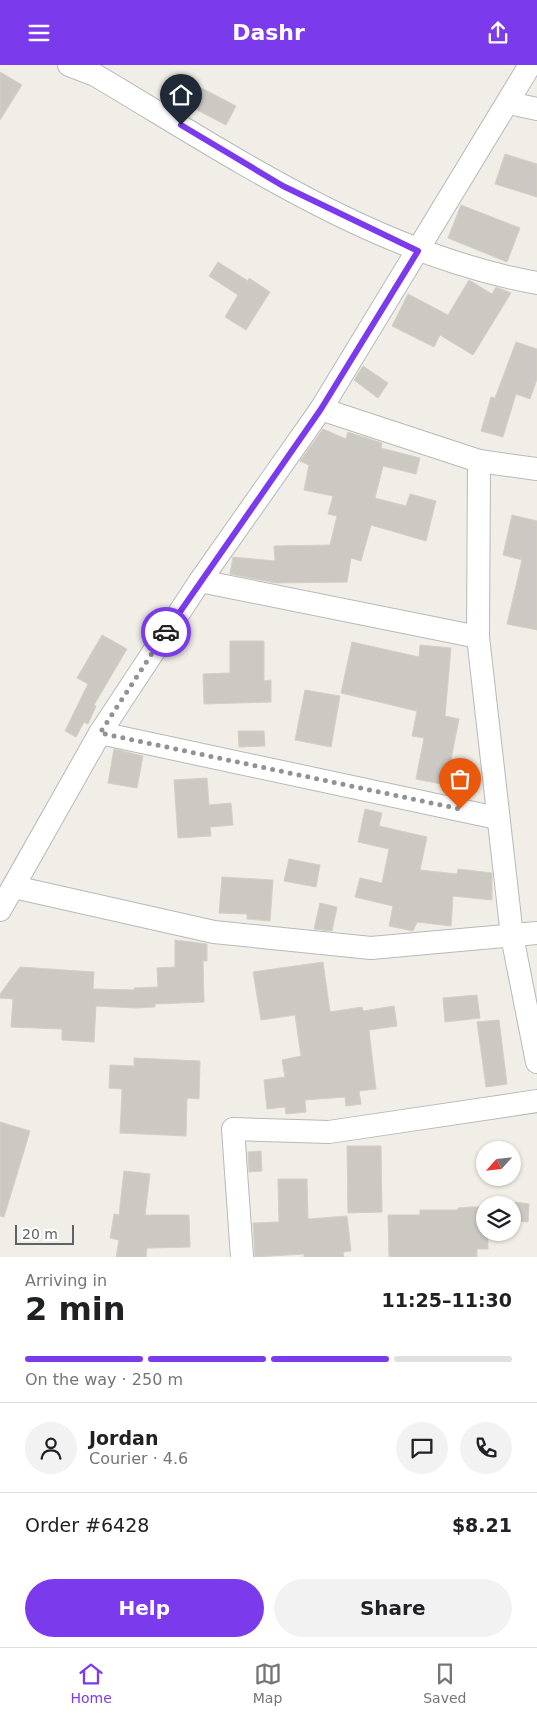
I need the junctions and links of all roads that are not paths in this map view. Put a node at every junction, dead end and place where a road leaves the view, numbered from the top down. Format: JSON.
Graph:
{"nodes":[{"id":1,"x":69,"y":65,"type":"edge"},
{"id":2,"x":528,"y":66,"type":"edge"},
{"id":3,"x":508,"y":103,"type":"junction"},
{"id":4,"x":537,"y":109,"type":"edge"},
{"id":5,"x":418,"y":251,"type":"junction"},
{"id":6,"x":537,"y":283,"type":"edge"},
{"id":7,"x":321,"y":409,"type":"junction"},
{"id":8,"x":479,"y":461,"type":"junction"},
{"id":9,"x":537,"y":469,"type":"edge"},
{"id":10,"x":200,"y":581,"type":"junction"},
{"id":11,"x":478,"y":637,"type":"junction"},
{"id":12,"x":100,"y":733,"type":"junction"},
{"id":13,"x":497,"y":818,"type":"junction"},
{"id":14,"x":14,"y":887,"type":"junction"},
{"id":15,"x":0,"y":910,"type":"edge"},
{"id":16,"x":537,"y":933,"type":"edge"},
{"id":17,"x":512,"y":936,"type":"junction"},
{"id":18,"x":537,"y":1062,"type":"edge"},
{"id":19,"x":537,"y":1101,"type":"edge"},
{"id":20,"x":242,"y":1257,"type":"edge"}],
"edges":[{"from":1,"to":5,"type":"street"},
{"from":2,"to":3,"type":"street"},
{"from":3,"to":4,"type":"street"},
{"from":3,"to":5,"type":"street"},
{"from":5,"to":6,"type":"street"},
{"from":5,"to":7,"type":"street"},
{"from":7,"to":8,"type":"street"},
{"from":7,"to":10,"type":"street"},
{"from":8,"to":9,"type":"street"},
{"from":8,"to":11,"type":"street"},
{"from":10,"to":11,"type":"street"},
{"from":10,"to":12,"type":"street"},
{"from":11,"to":13,"type":"street"},
{"from":12,"to":13,"type":"street"},
{"from":12,"to":14,"type":"street"},
{"from":13,"to":17,"type":"street"},
{"from":14,"to":15,"type":"street"},
{"from":14,"to":17,"type":"street"},
{"from":16,"to":17,"type":"street"},
{"from":17,"to":18,"type":"street"},
{"from":19,"to":20,"type":"street"}]}
